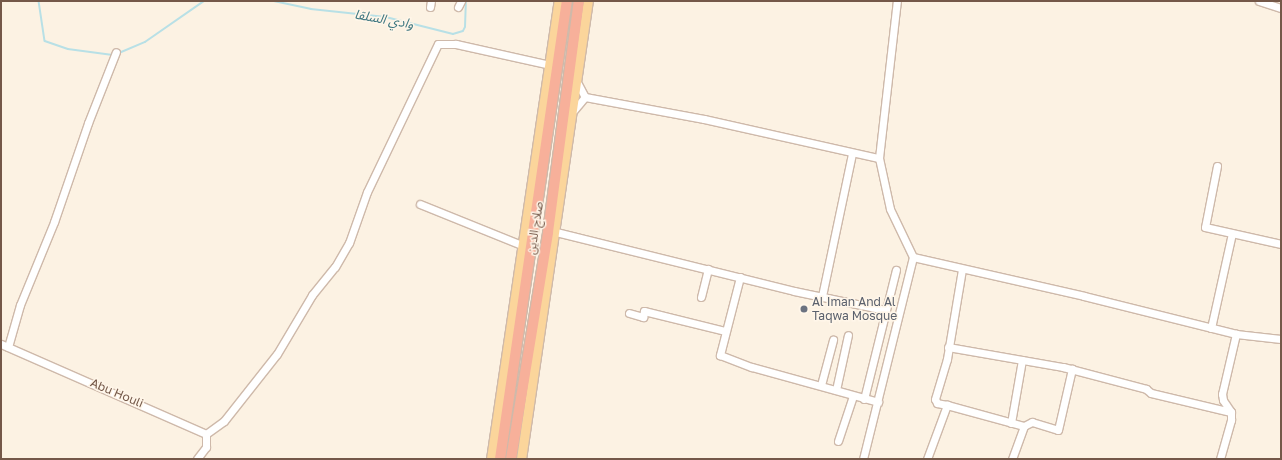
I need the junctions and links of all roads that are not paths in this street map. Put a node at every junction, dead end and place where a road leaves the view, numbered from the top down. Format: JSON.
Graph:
{"nodes":[{"id":1,"x":559,"y":1,"type":"edge"},
{"id":2,"x":567,"y":1,"type":"edge"},
{"id":3,"x":579,"y":1,"type":"edge"},
{"id":4,"x":588,"y":1,"type":"edge"},
{"id":5,"x":897,"y":1,"type":"edge"},
{"id":6,"x":1259,"y":1,"type":"edge"},
{"id":7,"x":1281,"y":8,"type":"edge"},
{"id":8,"x":116,"y":52,"type":"dead end"},
{"id":9,"x":550,"y":65,"type":"junction"},
{"id":10,"x":578,"y":84,"type":"junction"},
{"id":11,"x":585,"y":97,"type":"junction"},
{"id":12,"x":574,"y":110,"type":"junction"},
{"id":13,"x":852,"y":154,"type":"junction"},
{"id":14,"x":879,"y":158,"type":"junction"},
{"id":15,"x":1217,"y":166,"type":"dead end"},
{"id":16,"x":420,"y":204,"type":"dead end"},
{"id":17,"x":556,"y":232,"type":"junction"},
{"id":18,"x":1232,"y":232,"type":"junction"},
{"id":19,"x":1281,"y":244,"type":"edge"},
{"id":20,"x":524,"y":246,"type":"junction"},
{"id":21,"x":913,"y":257,"type":"junction"},
{"id":22,"x":708,"y":269,"type":"junction"},
{"id":23,"x":962,"y":269,"type":"junction"},
{"id":24,"x":896,"y":270,"type":"dead end"},
{"id":25,"x":740,"y":277,"type":"junction"},
{"id":26,"x":822,"y":296,"type":"junction"},
{"id":27,"x":701,"y":297,"type":"dead end"},
{"id":28,"x":885,"y":310,"type":"junction"},
{"id":29,"x":629,"y":313,"type":"dead end"},
{"id":30,"x":1211,"y":328,"type":"junction"},
{"id":31,"x":725,"y":331,"type":"junction"},
{"id":32,"x":1236,"y":334,"type":"junction"},
{"id":33,"x":848,"y":335,"type":"dead end"},
{"id":34,"x":1281,"y":339,"type":"edge"},
{"id":35,"x":833,"y":340,"type":"dead end"},
{"id":36,"x":3,"y":345,"type":"edge"},
{"id":37,"x":948,"y":347,"type":"junction"},
{"id":38,"x":1022,"y":360,"type":"junction"},
{"id":39,"x":1072,"y":369,"type":"junction"},
{"id":40,"x":821,"y":385,"type":"junction"},
{"id":41,"x":836,"y":390,"type":"junction"},
{"id":42,"x":853,"y":396,"type":"junction"},
{"id":43,"x":864,"y":399,"type":"junction"},
{"id":44,"x":878,"y":402,"type":"junction"},
{"id":45,"x":947,"y":405,"type":"junction"},
{"id":46,"x":508,"y":409,"type":"junction"},
{"id":47,"x":1231,"y":412,"type":"junction"},
{"id":48,"x":518,"y":417,"type":"junction"},
{"id":49,"x":1011,"y":423,"type":"junction"},
{"id":50,"x":1024,"y":426,"type":"junction"},
{"id":51,"x":206,"y":434,"type":"junction"},
{"id":52,"x":838,"y":441,"type":"dead end"},
{"id":53,"x":197,"y":459,"type":"edge"},
{"id":54,"x":491,"y":459,"type":"edge"},
{"id":55,"x":500,"y":459,"type":"edge"},
{"id":56,"x":511,"y":459,"type":"edge"},
{"id":57,"x":521,"y":459,"type":"edge"},
{"id":58,"x":862,"y":459,"type":"edge"},
{"id":59,"x":927,"y":459,"type":"edge"},
{"id":60,"x":1012,"y":459,"type":"edge"},
{"id":61,"x":1220,"y":459,"type":"edge"}],
"edges":[{"from":1,"to":9,"type":"main road"},
{"from":2,"to":46,"type":"highway","name":"صلاح الدين"},
{"from":3,"to":48,"type":"highway","name":"صلاح الدين"},
{"from":4,"to":10,"type":"main road"},
{"from":5,"to":14,"type":"street"},
{"from":6,"to":7,"type":"street"},
{"from":8,"to":36,"type":"street"},
{"from":9,"to":20,"type":"main road"},
{"from":9,"to":51,"type":"street"},
{"from":10,"to":11,"type":"street"},
{"from":10,"to":12,"type":"main road"},
{"from":11,"to":12,"type":"street"},
{"from":11,"to":13,"type":"street"},
{"from":12,"to":17,"type":"main road"},
{"from":13,"to":14,"type":"street"},
{"from":13,"to":26,"type":"street"},
{"from":14,"to":21,"type":"street"},
{"from":15,"to":18,"type":"street"},
{"from":16,"to":20,"type":"street"},
{"from":17,"to":22,"type":"street"},
{"from":17,"to":57,"type":"main road"},
{"from":18,"to":19,"type":"street"},
{"from":18,"to":30,"type":"street"},
{"from":20,"to":54,"type":"main road"},
{"from":21,"to":23,"type":"street"},
{"from":21,"to":44,"type":"street"},
{"from":22,"to":25,"type":"street"},
{"from":22,"to":27,"type":"street"},
{"from":23,"to":30,"type":"street"},
{"from":23,"to":37,"type":"street"},
{"from":24,"to":28,"type":"street"},
{"from":25,"to":26,"type":"street"},
{"from":25,"to":31,"type":"street"},
{"from":26,"to":28,"type":"street"},
{"from":28,"to":43,"type":"street"},
{"from":29,"to":31,"type":"street"},
{"from":30,"to":32,"type":"street"},
{"from":31,"to":40,"type":"street"},
{"from":32,"to":34,"type":"street"},
{"from":32,"to":47,"type":"street"},
{"from":33,"to":41,"type":"street"},
{"from":35,"to":40,"type":"street"},
{"from":36,"to":51,"type":"street","name":"Abu Houli"},
{"from":37,"to":38,"type":"street"},
{"from":37,"to":45,"type":"street"},
{"from":38,"to":39,"type":"street"},
{"from":38,"to":49,"type":"street"},
{"from":39,"to":47,"type":"street"},
{"from":39,"to":50,"type":"street"},
{"from":40,"to":41,"type":"street"},
{"from":41,"to":42,"type":"street"},
{"from":42,"to":43,"type":"street"},
{"from":42,"to":52,"type":"street"},
{"from":43,"to":44,"type":"street"},
{"from":44,"to":58,"type":"street"},
{"from":45,"to":49,"type":"street"},
{"from":45,"to":59,"type":"street"},
{"from":46,"to":48,"type":"highway"},
{"from":46,"to":55,"type":"highway","name":"صلاح الدين"},
{"from":47,"to":61,"type":"street"},
{"from":48,"to":56,"type":"highway","name":"صلاح الدين"},
{"from":49,"to":50,"type":"street"},
{"from":50,"to":60,"type":"street"},
{"from":51,"to":53,"type":"street"}]}
